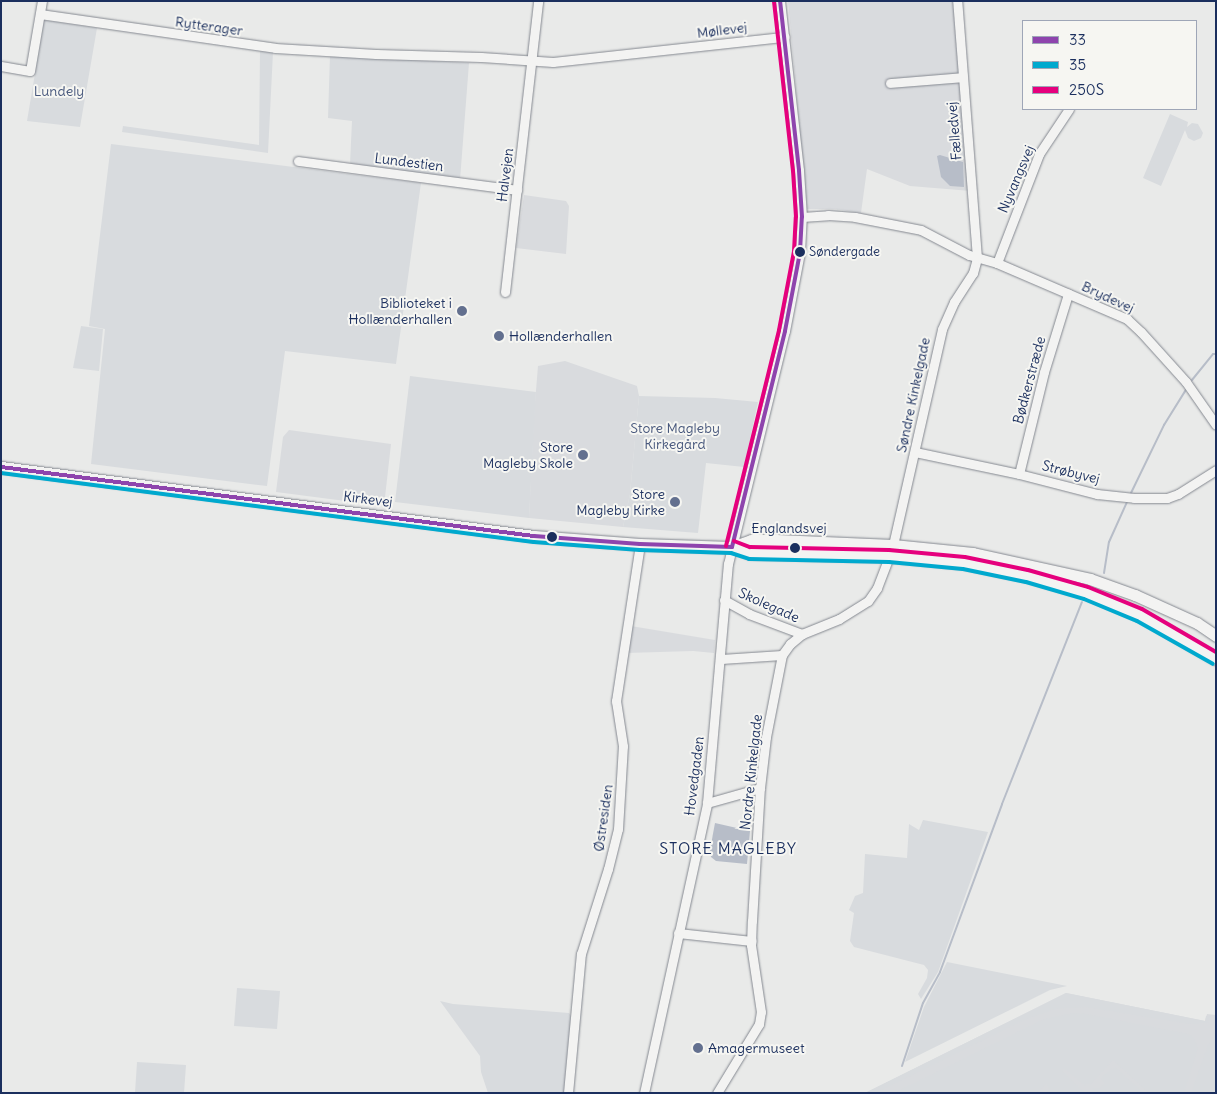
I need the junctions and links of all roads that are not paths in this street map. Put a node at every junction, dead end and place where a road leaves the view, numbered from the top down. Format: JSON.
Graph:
{"nodes":[{"id":1,"x":42,"y":1,"type":"edge"},
{"id":2,"x":538,"y":1,"type":"edge"},
{"id":3,"x":780,"y":1,"type":"edge"},
{"id":4,"x":957,"y":1,"type":"edge"},
{"id":5,"x":40,"y":14,"type":"junction"},
{"id":6,"x":785,"y":37,"type":"junction"},
{"id":7,"x":531,"y":62,"type":"junction"},
{"id":8,"x":1,"y":66,"type":"edge"},
{"id":9,"x":963,"y":76,"type":"junction"},
{"id":10,"x":890,"y":83,"type":"dead end"},
{"id":11,"x":1068,"y":110,"type":"edge"},
{"id":12,"x":298,"y":161,"type":"dead end"},
{"id":13,"x":517,"y":190,"type":"junction"},
{"id":14,"x":802,"y":217,"type":"junction"},
{"id":15,"x":978,"y":258,"type":"junction"},
{"id":16,"x":997,"y":263,"type":"junction"},
{"id":17,"x":505,"y":292,"type":"dead end"},
{"id":18,"x":1068,"y":294,"type":"junction"},
{"id":19,"x":1216,"y":425,"type":"edge"},
{"id":20,"x":915,"y":452,"type":"junction"},
{"id":21,"x":1,"y":467,"type":"edge"},
{"id":22,"x":1216,"y":470,"type":"edge"},
{"id":23,"x":1019,"y":474,"type":"junction"},
{"id":24,"x":640,"y":544,"type":"junction"},
{"id":25,"x":732,"y":548,"type":"junction"},
{"id":26,"x":891,"y":550,"type":"junction"},
{"id":27,"x":724,"y":600,"type":"junction"},
{"id":28,"x":802,"y":634,"type":"junction"},
{"id":29,"x":1216,"y":636,"type":"edge"},
{"id":30,"x":782,"y":655,"type":"junction"},
{"id":31,"x":721,"y":659,"type":"junction"},
{"id":32,"x":1216,"y":659,"type":"edge"},
{"id":33,"x":760,"y":788,"type":"junction"},
{"id":34,"x":706,"y":803,"type":"junction"},
{"id":35,"x":678,"y":933,"type":"junction"},
{"id":36,"x":752,"y":941,"type":"junction"},
{"id":37,"x":568,"y":1093,"type":"edge"},
{"id":38,"x":644,"y":1093,"type":"edge"},
{"id":39,"x":717,"y":1093,"type":"edge"}],
"edges":[{"from":1,"to":5,"type":"street"},
{"from":2,"to":7,"type":"street","name":"Halvejen"},
{"from":3,"to":6,"type":"street"},
{"from":4,"to":9,"type":"street","name":"Fælledvej"},
{"from":5,"to":7,"type":"street","name":"Rytterager"},
{"from":5,"to":8,"type":"street"},
{"from":6,"to":7,"type":"street","name":"Møllevej"},
{"from":6,"to":14,"type":"street"},
{"from":7,"to":13,"type":"street","name":"Halvejen"},
{"from":9,"to":10,"type":"street"},
{"from":9,"to":15,"type":"street","name":"Fælledvej"},
{"from":11,"to":16,"type":"street","name":"Nyvangsvej"},
{"from":12,"to":13,"type":"street","name":"Lundestien"},
{"from":13,"to":17,"type":"street","name":"Halvejen"},
{"from":14,"to":15,"type":"street"},
{"from":14,"to":25,"type":"street","name":"Hovedgaden"},
{"from":15,"to":16,"type":"street","name":"Brydevej"},
{"from":15,"to":20,"type":"street","name":"Søndre Kinkelgade"},
{"from":16,"to":18,"type":"street","name":"Brydevej"},
{"from":18,"to":19,"type":"street","name":"Brydevej"},
{"from":18,"to":23,"type":"street","name":"Bødkerstræde"},
{"from":20,"to":23,"type":"street","name":"Strøbyvej"},
{"from":20,"to":26,"type":"street","name":"Søndre Kinkelgade"},
{"from":21,"to":24,"type":"main road","name":"Kirkevej"},
{"from":22,"to":23,"type":"street","name":"Strøbyvej"},
{"from":24,"to":25,"type":"main road","name":"Kirkevej"},
{"from":24,"to":37,"type":"street","name":"Østresiden"},
{"from":25,"to":26,"type":"main road","name":"Englandsvej"},
{"from":25,"to":27,"type":"street","name":"Hovedgaden"},
{"from":26,"to":28,"type":"street"},
{"from":26,"to":29,"type":"main road","name":"Englandsvej"},
{"from":26,"to":32,"type":"main road","name":"Englandsvej"},
{"from":27,"to":28,"type":"street","name":"Skolegade"},
{"from":27,"to":31,"type":"street","name":"Hovedgaden"},
{"from":28,"to":30,"type":"street"},
{"from":30,"to":31,"type":"street"},
{"from":30,"to":33,"type":"street","name":"Nordre Kinkelgade"},
{"from":31,"to":34,"type":"street","name":"Hovedgaden"},
{"from":33,"to":34,"type":"street"},
{"from":33,"to":36,"type":"street","name":"Nordre Kinkelgade"},
{"from":34,"to":35,"type":"street","name":"Hovedgaden"},
{"from":35,"to":36,"type":"street"},
{"from":35,"to":38,"type":"street","name":"Hovedgaden"},
{"from":36,"to":39,"type":"street","name":"Nordre Kinkelgade"}]}
